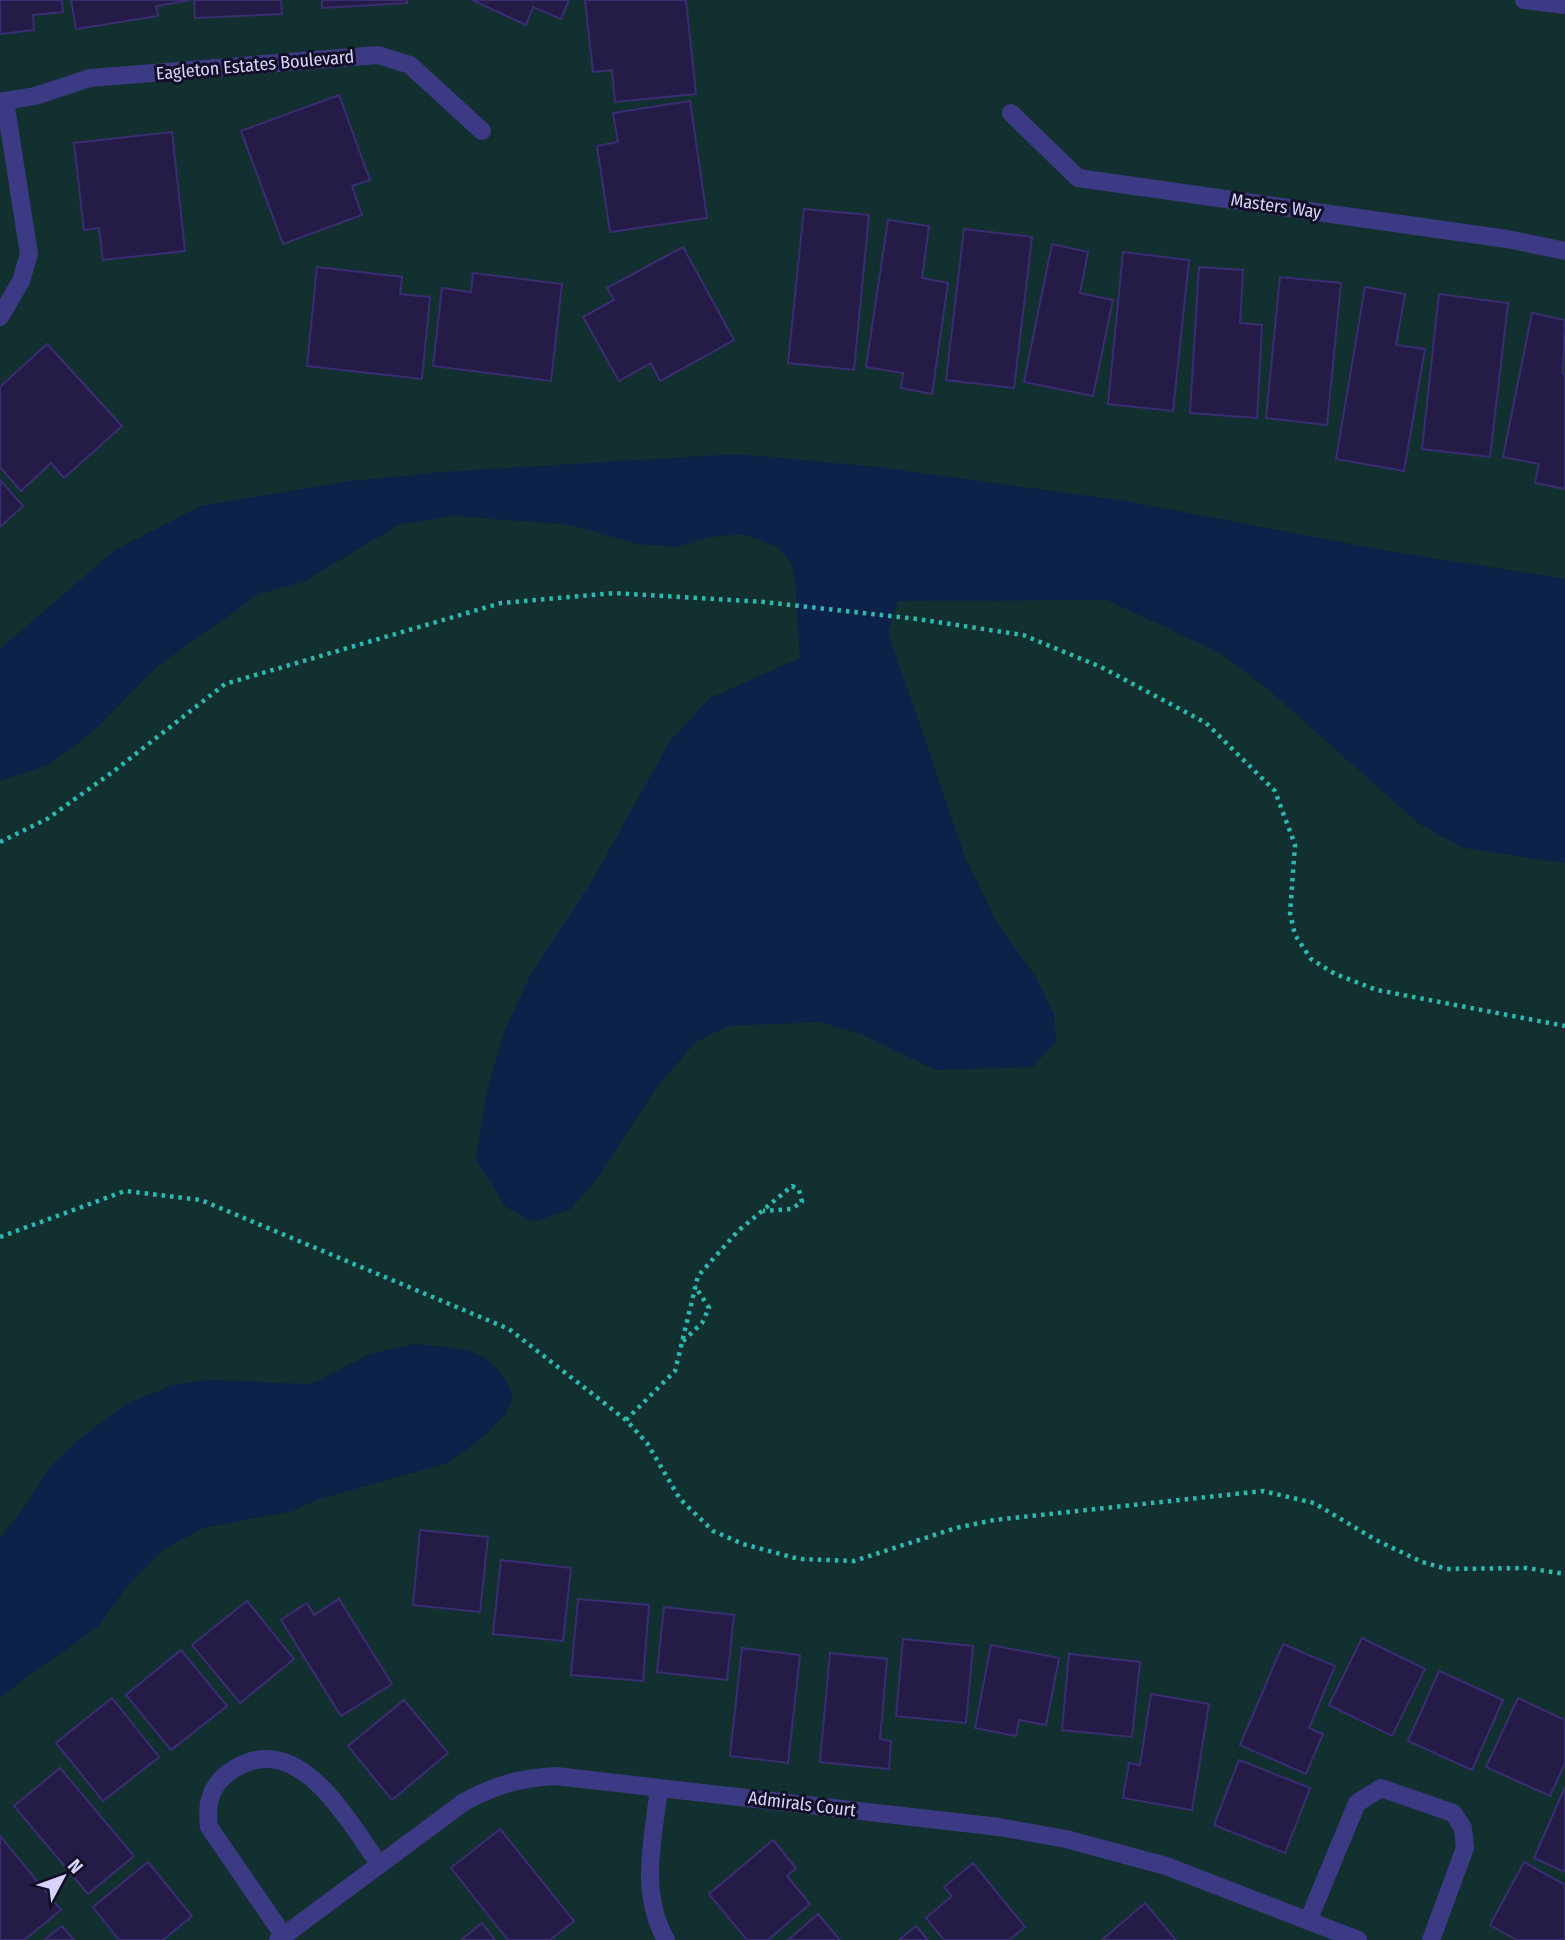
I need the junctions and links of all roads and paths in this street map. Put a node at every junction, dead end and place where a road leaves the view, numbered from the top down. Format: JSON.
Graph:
{"nodes":[{"id":1,"x":1524,"y":0,"type":"edge"},
{"id":2,"x":1565,"y":5,"type":"edge"},
{"id":3,"x":3,"y":102,"type":"edge"},
{"id":4,"x":1011,"y":113,"type":"dead end"},
{"id":5,"x":482,"y":131,"type":"dead end"},
{"id":6,"x":1565,"y":251,"type":"edge"},
{"id":7,"x":0,"y":317,"type":"edge"},
{"id":8,"x":0,"y":842,"type":"edge"},
{"id":9,"x":1565,"y":1026,"type":"edge"},
{"id":10,"x":763,"y":1211,"type":"junction"},
{"id":11,"x":0,"y":1237,"type":"edge"},
{"id":12,"x":695,"y":1286,"type":"junction"},
{"id":13,"x":682,"y":1341,"type":"junction"},
{"id":14,"x":626,"y":1420,"type":"junction"},
{"id":15,"x":1565,"y":1574,"type":"edge"},
{"id":16,"x":659,"y":1788,"type":"junction"},
{"id":17,"x":380,"y":1865,"type":"junction"},
{"id":18,"x":1308,"y":1921,"type":"junction"},
{"id":19,"x":281,"y":1938,"type":"edge"},
{"id":20,"x":666,"y":1940,"type":"edge"},
{"id":21,"x":1358,"y":1940,"type":"edge"},
{"id":22,"x":1431,"y":1940,"type":"edge"}],
"edges":[{"from":1,"to":2,"type":"street"},
{"from":3,"to":5,"type":"street","name":"Eagleton Estates Boulevard"},
{"from":3,"to":7,"type":"street","name":"Eagleton Estates Boulevard"},
{"from":4,"to":6,"type":"street","name":"Masters Way"},
{"from":8,"to":9,"type":"path"},
{"from":10,"to":10,"type":"path"},
{"from":10,"to":12,"type":"path"},
{"from":11,"to":14,"type":"path"},
{"from":12,"to":13,"type":"path"},
{"from":12,"to":13,"type":"path"},
{"from":13,"to":14,"type":"path"},
{"from":14,"to":15,"type":"path"},
{"from":16,"to":17,"type":"street","name":"Admirals Court"},
{"from":16,"to":18,"type":"street","name":"Admirals Court"},
{"from":16,"to":20,"type":"street"},
{"from":17,"to":19,"type":"street","name":"Admirals Court"},
{"from":17,"to":19,"type":"street"},
{"from":18,"to":21,"type":"street","name":"Admirals Court"},
{"from":18,"to":22,"type":"street"}]}
